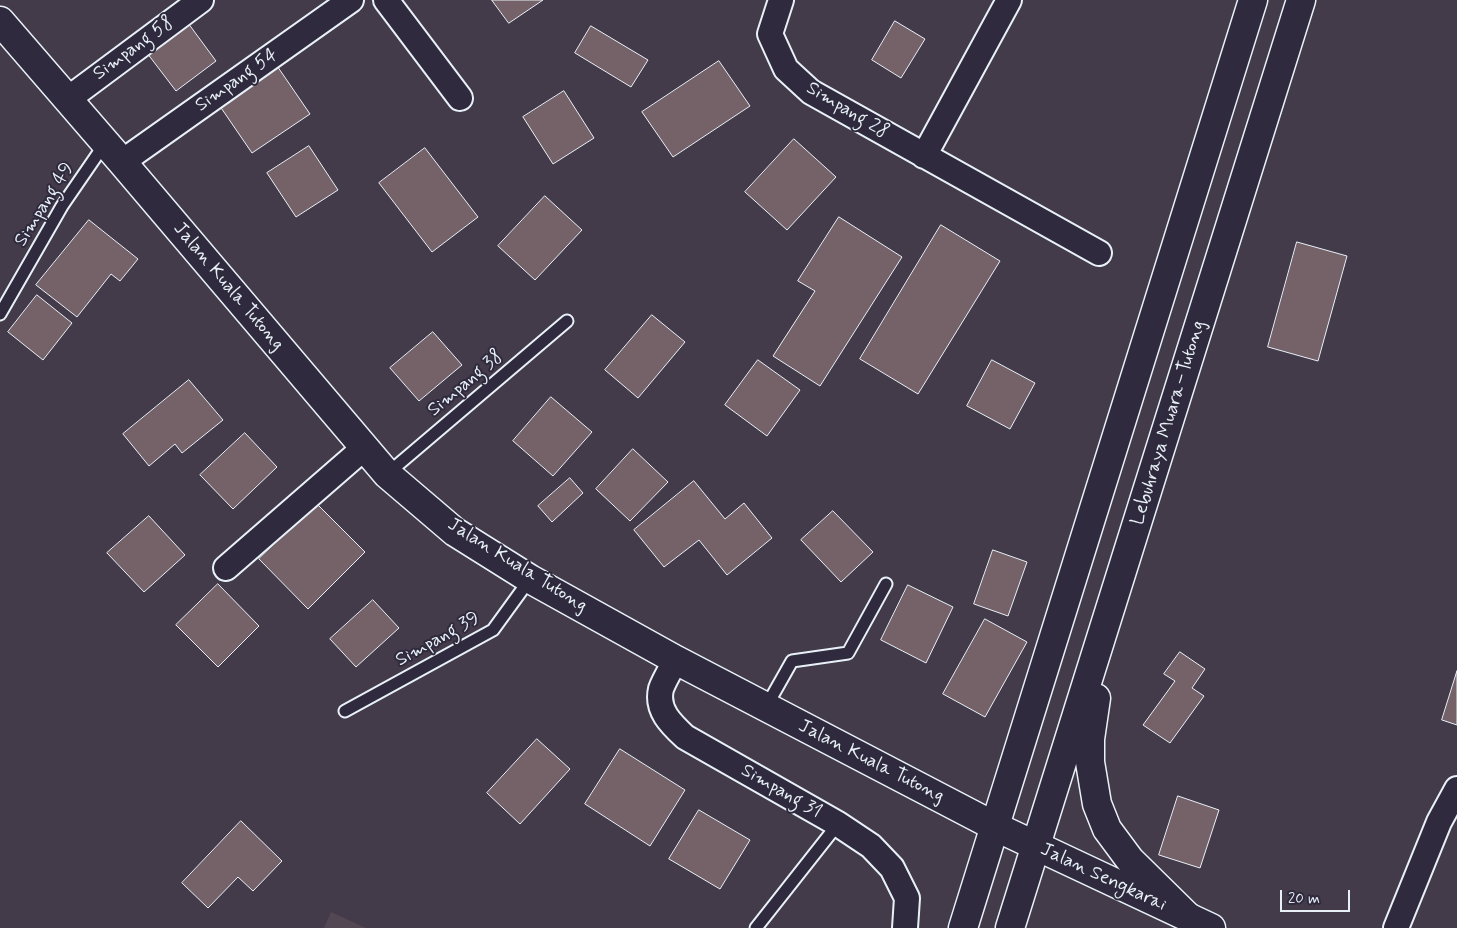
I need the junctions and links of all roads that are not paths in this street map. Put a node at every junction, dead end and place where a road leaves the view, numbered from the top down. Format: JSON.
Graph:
{"nodes":[{"id":1,"x":201,"y":0,"type":"edge"},
{"id":2,"x":351,"y":0,"type":"edge"},
{"id":3,"x":386,"y":0,"type":"edge"},
{"id":4,"x":781,"y":0,"type":"edge"},
{"id":5,"x":1009,"y":0,"type":"edge"},
{"id":6,"x":1253,"y":0,"type":"edge"},
{"id":7,"x":1301,"y":0,"type":"edge"},
{"id":8,"x":0,"y":21,"type":"edge"},
{"id":9,"x":68,"y":98,"type":"junction"},
{"id":10,"x":460,"y":98,"type":"dead end"},
{"id":11,"x":114,"y":152,"type":"junction"},
{"id":12,"x":924,"y":156,"type":"junction"},
{"id":13,"x":1099,"y":253,"type":"dead end"},
{"id":14,"x":0,"y":314,"type":"edge"},
{"id":15,"x":567,"y":321,"type":"dead end"},
{"id":16,"x":364,"y":448,"type":"junction"},
{"id":17,"x":387,"y":474,"type":"junction"},
{"id":18,"x":226,"y":568,"type":"dead end"},
{"id":19,"x":530,"y":579,"type":"junction"},
{"id":20,"x":886,"y":584,"type":"dead end"},
{"id":21,"x":1108,"y":618,"type":"junction"},
{"id":22,"x":676,"y":660,"type":"junction"},
{"id":23,"x":766,"y":708,"type":"junction"},
{"id":24,"x":345,"y":711,"type":"dead end"},
{"id":25,"x":1457,"y":789,"type":"edge"},
{"id":26,"x":838,"y":824,"type":"junction"},
{"id":27,"x":996,"y":826,"type":"junction"},
{"id":28,"x":1036,"y":846,"type":"junction"},
{"id":29,"x":1200,"y":923,"type":"edge"},
{"id":30,"x":756,"y":928,"type":"edge"},
{"id":31,"x":905,"y":928,"type":"edge"},
{"id":32,"x":963,"y":928,"type":"edge"},
{"id":33,"x":1010,"y":928,"type":"edge"},
{"id":34,"x":1396,"y":928,"type":"edge"}],
"edges":[{"from":1,"to":9,"type":"street","name":"Simpang 58"},
{"from":2,"to":11,"type":"street","name":"Simpang 54"},
{"from":3,"to":10,"type":"street"},
{"from":4,"to":12,"type":"street","name":"Simpang 28"},
{"from":5,"to":12,"type":"street"},
{"from":6,"to":27,"type":"main road"},
{"from":7,"to":21,"type":"main road","name":"Lebuhraya Muara–Tutong"},
{"from":8,"to":9,"type":"main road","name":"Jalan Kuala Tutong"},
{"from":9,"to":11,"type":"main road","name":"Jalan Kuala Tutong"},
{"from":11,"to":14,"type":"lane","name":"Simpang 49"},
{"from":11,"to":16,"type":"main road","name":"Jalan Kuala Tutong"},
{"from":12,"to":13,"type":"street","name":"Simpang 28"},
{"from":15,"to":17,"type":"lane","name":"Simpang 38"},
{"from":16,"to":17,"type":"main road","name":"Jalan Kuala Tutong"},
{"from":16,"to":18,"type":"street"},
{"from":17,"to":19,"type":"main road","name":"Jalan Kuala Tutong"},
{"from":19,"to":22,"type":"main road","name":"Jalan Kuala Tutong"},
{"from":19,"to":24,"type":"lane","name":"Simpang 39"},
{"from":20,"to":23,"type":"lane"},
{"from":21,"to":28,"type":"main road","name":"Lebuhraya Muara–Tutong"},
{"from":21,"to":29,"type":"main road"},
{"from":22,"to":23,"type":"main road","name":"Jalan Kuala Tutong"},
{"from":22,"to":26,"type":"street","name":"Simpang 31"},
{"from":23,"to":27,"type":"main road","name":"Jalan Kuala Tutong"},
{"from":25,"to":34,"type":"street"},
{"from":26,"to":30,"type":"lane"},
{"from":26,"to":31,"type":"street","name":"Simpang 31"},
{"from":27,"to":28,"type":"main road","name":"Jalan Sengkarai"},
{"from":27,"to":32,"type":"main road"},
{"from":28,"to":29,"type":"main road","name":"Jalan Sengkarai"},
{"from":28,"to":33,"type":"main road","name":"Lebuhraya Muara–Tutong"}]}
